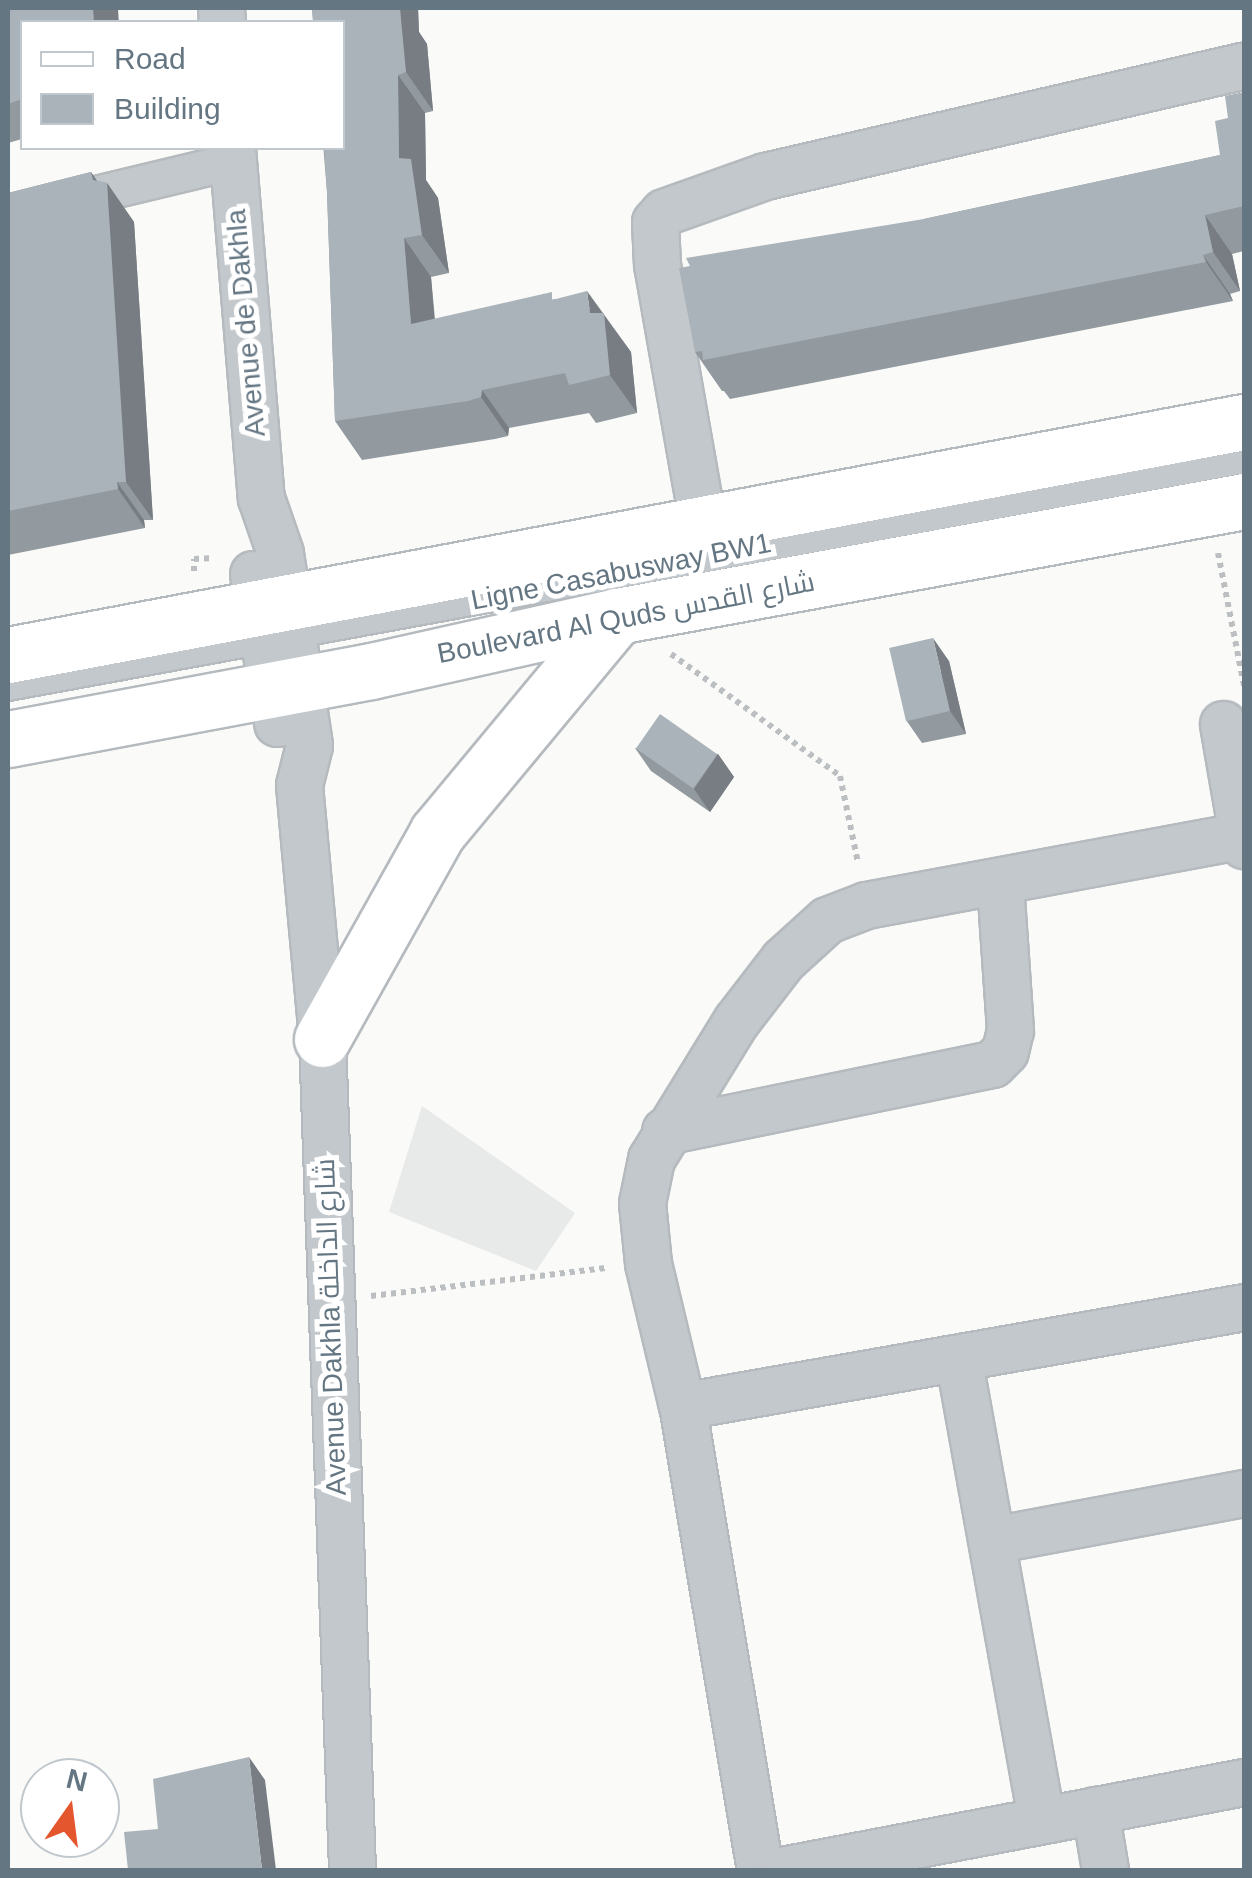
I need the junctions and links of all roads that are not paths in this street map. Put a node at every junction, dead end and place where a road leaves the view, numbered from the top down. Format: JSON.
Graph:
{"nodes":[{"id":1,"x":1244,"y":65,"type":"edge"},
{"id":2,"x":232,"y":154,"type":"edge"},
{"id":3,"x":8,"y":215,"type":"edge"},
{"id":4,"x":1244,"y":422,"type":"edge"},
{"id":5,"x":1244,"y":462,"type":"edge"},
{"id":6,"x":1233,"y":496,"type":"edge"},
{"id":7,"x":703,"y":525,"type":"junction"},
{"id":8,"x":618,"y":616,"type":"junction"},
{"id":9,"x":280,"y":649,"type":"junction"},
{"id":10,"x":8,"y":656,"type":"edge"},
{"id":11,"x":8,"y":689,"type":"edge"},
{"id":12,"x":1234,"y":705,"type":"edge"},
{"id":13,"x":8,"y":716,"type":"edge"},
{"id":14,"x":8,"y":739,"type":"edge"},
{"id":15,"x":1244,"y":840,"type":"edge"},
{"id":16,"x":1000,"y":885,"type":"junction"},
{"id":17,"x":322,"y":1039,"type":"junction"},
{"id":18,"x":666,"y":1131,"type":"junction"},
{"id":19,"x":1244,"y":1308,"type":"edge"},
{"id":20,"x":959,"y":1362,"type":"junction"},
{"id":21,"x":682,"y":1406,"type":"junction"},
{"id":22,"x":1244,"y":1493,"type":"edge"},
{"id":23,"x":992,"y":1540,"type":"junction"},
{"id":24,"x":1244,"y":1782,"type":"edge"},
{"id":25,"x":1095,"y":1810,"type":"junction"},
{"id":26,"x":1041,"y":1818,"type":"junction"},
{"id":27,"x":352,"y":1870,"type":"edge"},
{"id":28,"x":760,"y":1870,"type":"edge"},
{"id":29,"x":782,"y":1870,"type":"edge"},
{"id":30,"x":1105,"y":1870,"type":"edge"}],
"edges":[{"from":1,"to":7,"type":"street"},
{"from":2,"to":3,"type":"street"},
{"from":2,"to":9,"type":"street","name":"Avenue de Dakhla"},
{"from":4,"to":7,"type":"main road","name":"Boulevard Al Quds شارع القدس"},
{"from":5,"to":9,"type":"lane","name":"Ligne Casabusway BW1"},
{"from":6,"to":8,"type":"main road","name":"Boulevard Al Quds شارع القدس"},
{"from":6,"to":9,"type":"lane","name":"Ligne Casabusway BW1"},
{"from":7,"to":9,"type":"main road","name":"Boulevard Al Quds شارع القدس"},
{"from":8,"to":9,"type":"main road","name":"Boulevard Al Quds شارع القدس"},
{"from":8,"to":17,"type":"main road"},
{"from":9,"to":10,"type":"main road","name":"Boulevard Al Quds شارع القدس"},
{"from":9,"to":11,"type":"lane","name":"Ligne Casabusway BW1"},
{"from":9,"to":13,"type":"lane","name":"Ligne Casabusway BW1"},
{"from":9,"to":14,"type":"main road","name":"Boulevard Al Quds شارع القدس"},
{"from":9,"to":17,"type":"street","name":"Avenue Dakhla شارع الداخلة"},
{"from":12,"to":15,"type":"street"},
{"from":15,"to":16,"type":"street"},
{"from":16,"to":18,"type":"street"},
{"from":16,"to":18,"type":"street"},
{"from":17,"to":27,"type":"street","name":"Avenue Dakhla شارع الداخلة"},
{"from":18,"to":21,"type":"street"},
{"from":19,"to":20,"type":"street"},
{"from":20,"to":21,"type":"street"},
{"from":20,"to":23,"type":"street"},
{"from":21,"to":28,"type":"street"},
{"from":22,"to":23,"type":"street"},
{"from":23,"to":26,"type":"street"},
{"from":24,"to":25,"type":"street"},
{"from":25,"to":26,"type":"street"},
{"from":25,"to":30,"type":"street"},
{"from":26,"to":29,"type":"street"}]}
